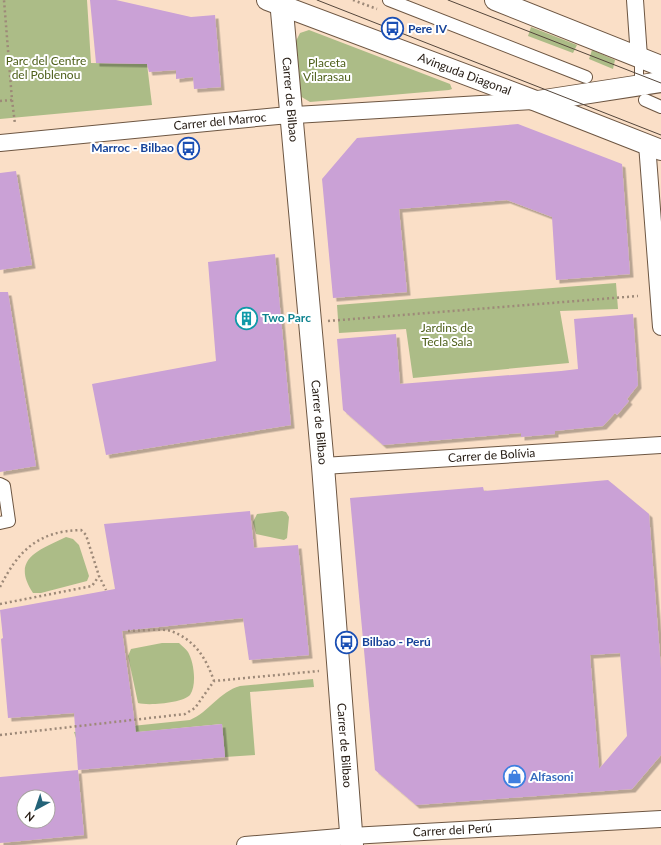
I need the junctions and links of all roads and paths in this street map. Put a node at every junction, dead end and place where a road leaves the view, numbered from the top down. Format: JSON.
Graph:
{"nodes":[{"id":1,"x":4,"y":0,"type":"edge"},
{"id":2,"x":389,"y":0,"type":"edge"},
{"id":3,"x":495,"y":0,"type":"edge"},
{"id":4,"x":635,"y":0,"type":"edge"},
{"id":5,"x":276,"y":2,"type":"edge"},
{"id":6,"x":639,"y":57,"type":"junction"},
{"id":7,"x":661,"y":66,"type":"edge"},
{"id":8,"x":586,"y":77,"type":"dead end"},
{"id":9,"x":661,"y":82,"type":"edge"},
{"id":10,"x":642,"y":93,"type":"junction"},
{"id":11,"x":12,"y":100,"type":"junction"},
{"id":12,"x":0,"y":101,"type":"edge"},
{"id":13,"x":536,"y":101,"type":"junction"},
{"id":14,"x":661,"y":107,"type":"edge"},
{"id":15,"x":290,"y":116,"type":"junction"},
{"id":16,"x":15,"y":124,"type":"dead end"},
{"id":17,"x":0,"y":143,"type":"edge"},
{"id":18,"x":654,"y":147,"type":"edge"},
{"id":19,"x":638,"y":296,"type":"dead end"},
{"id":20,"x":328,"y":321,"type":"dead end"},
{"id":21,"x":661,"y":327,"type":"edge"},
{"id":22,"x":661,"y":445,"type":"edge"},
{"id":23,"x":323,"y":466,"type":"junction"},
{"id":24,"x":0,"y":484,"type":"edge"},
{"id":25,"x":0,"y":523,"type":"edge"},
{"id":26,"x":99,"y":576,"type":"junction"},
{"id":27,"x":0,"y":587,"type":"edge"},
{"id":28,"x":106,"y":590,"type":"dead end"},
{"id":29,"x":0,"y":604,"type":"edge"},
{"id":30,"x":128,"y":631,"type":"dead end"},
{"id":31,"x":320,"y":671,"type":"dead end"},
{"id":32,"x":214,"y":681,"type":"junction"},
{"id":33,"x":0,"y":734,"type":"edge"},
{"id":34,"x":661,"y":818,"type":"edge"},
{"id":35,"x":352,"y":840,"type":"edge"},
{"id":36,"x":245,"y":845,"type":"edge"}],
"edges":[{"from":1,"to":11,"type":"path"},
{"from":2,"to":8,"type":"street"},
{"from":3,"to":6,"type":"street"},
{"from":4,"to":6,"type":"street"},
{"from":5,"to":13,"type":"street","name":"Avinguda Diagonal"},
{"from":5,"to":15,"type":"main road","name":"Carrer de Bilbao"},
{"from":6,"to":7,"type":"street"},
{"from":6,"to":10,"type":"lane"},
{"from":9,"to":10,"type":"street"},
{"from":10,"to":13,"type":"street"},
{"from":10,"to":14,"type":"street"},
{"from":11,"to":12,"type":"path"},
{"from":11,"to":16,"type":"path"},
{"from":13,"to":15,"type":"street","name":"Carrer del Marroc"},
{"from":13,"to":18,"type":"street","name":"Avinguda Diagonal"},
{"from":15,"to":17,"type":"street","name":"Carrer del Marroc"},
{"from":15,"to":23,"type":"main road","name":"Carrer de Bilbao"},
{"from":18,"to":21,"type":"street"},
{"from":19,"to":20,"type":"path"},
{"from":22,"to":23,"type":"street","name":"Carrer de Bolívia"},
{"from":23,"to":35,"type":"main road","name":"Carrer de Bilbao"},
{"from":24,"to":25,"type":"street"},
{"from":26,"to":27,"type":"path"},
{"from":26,"to":28,"type":"path"},
{"from":26,"to":29,"type":"path"},
{"from":30,"to":32,"type":"path"},
{"from":31,"to":32,"type":"path"},
{"from":32,"to":33,"type":"path"},
{"from":34,"to":35,"type":"street","name":"Carrer del Perú"},
{"from":35,"to":36,"type":"street","name":"Carrer del Perú"}]}
